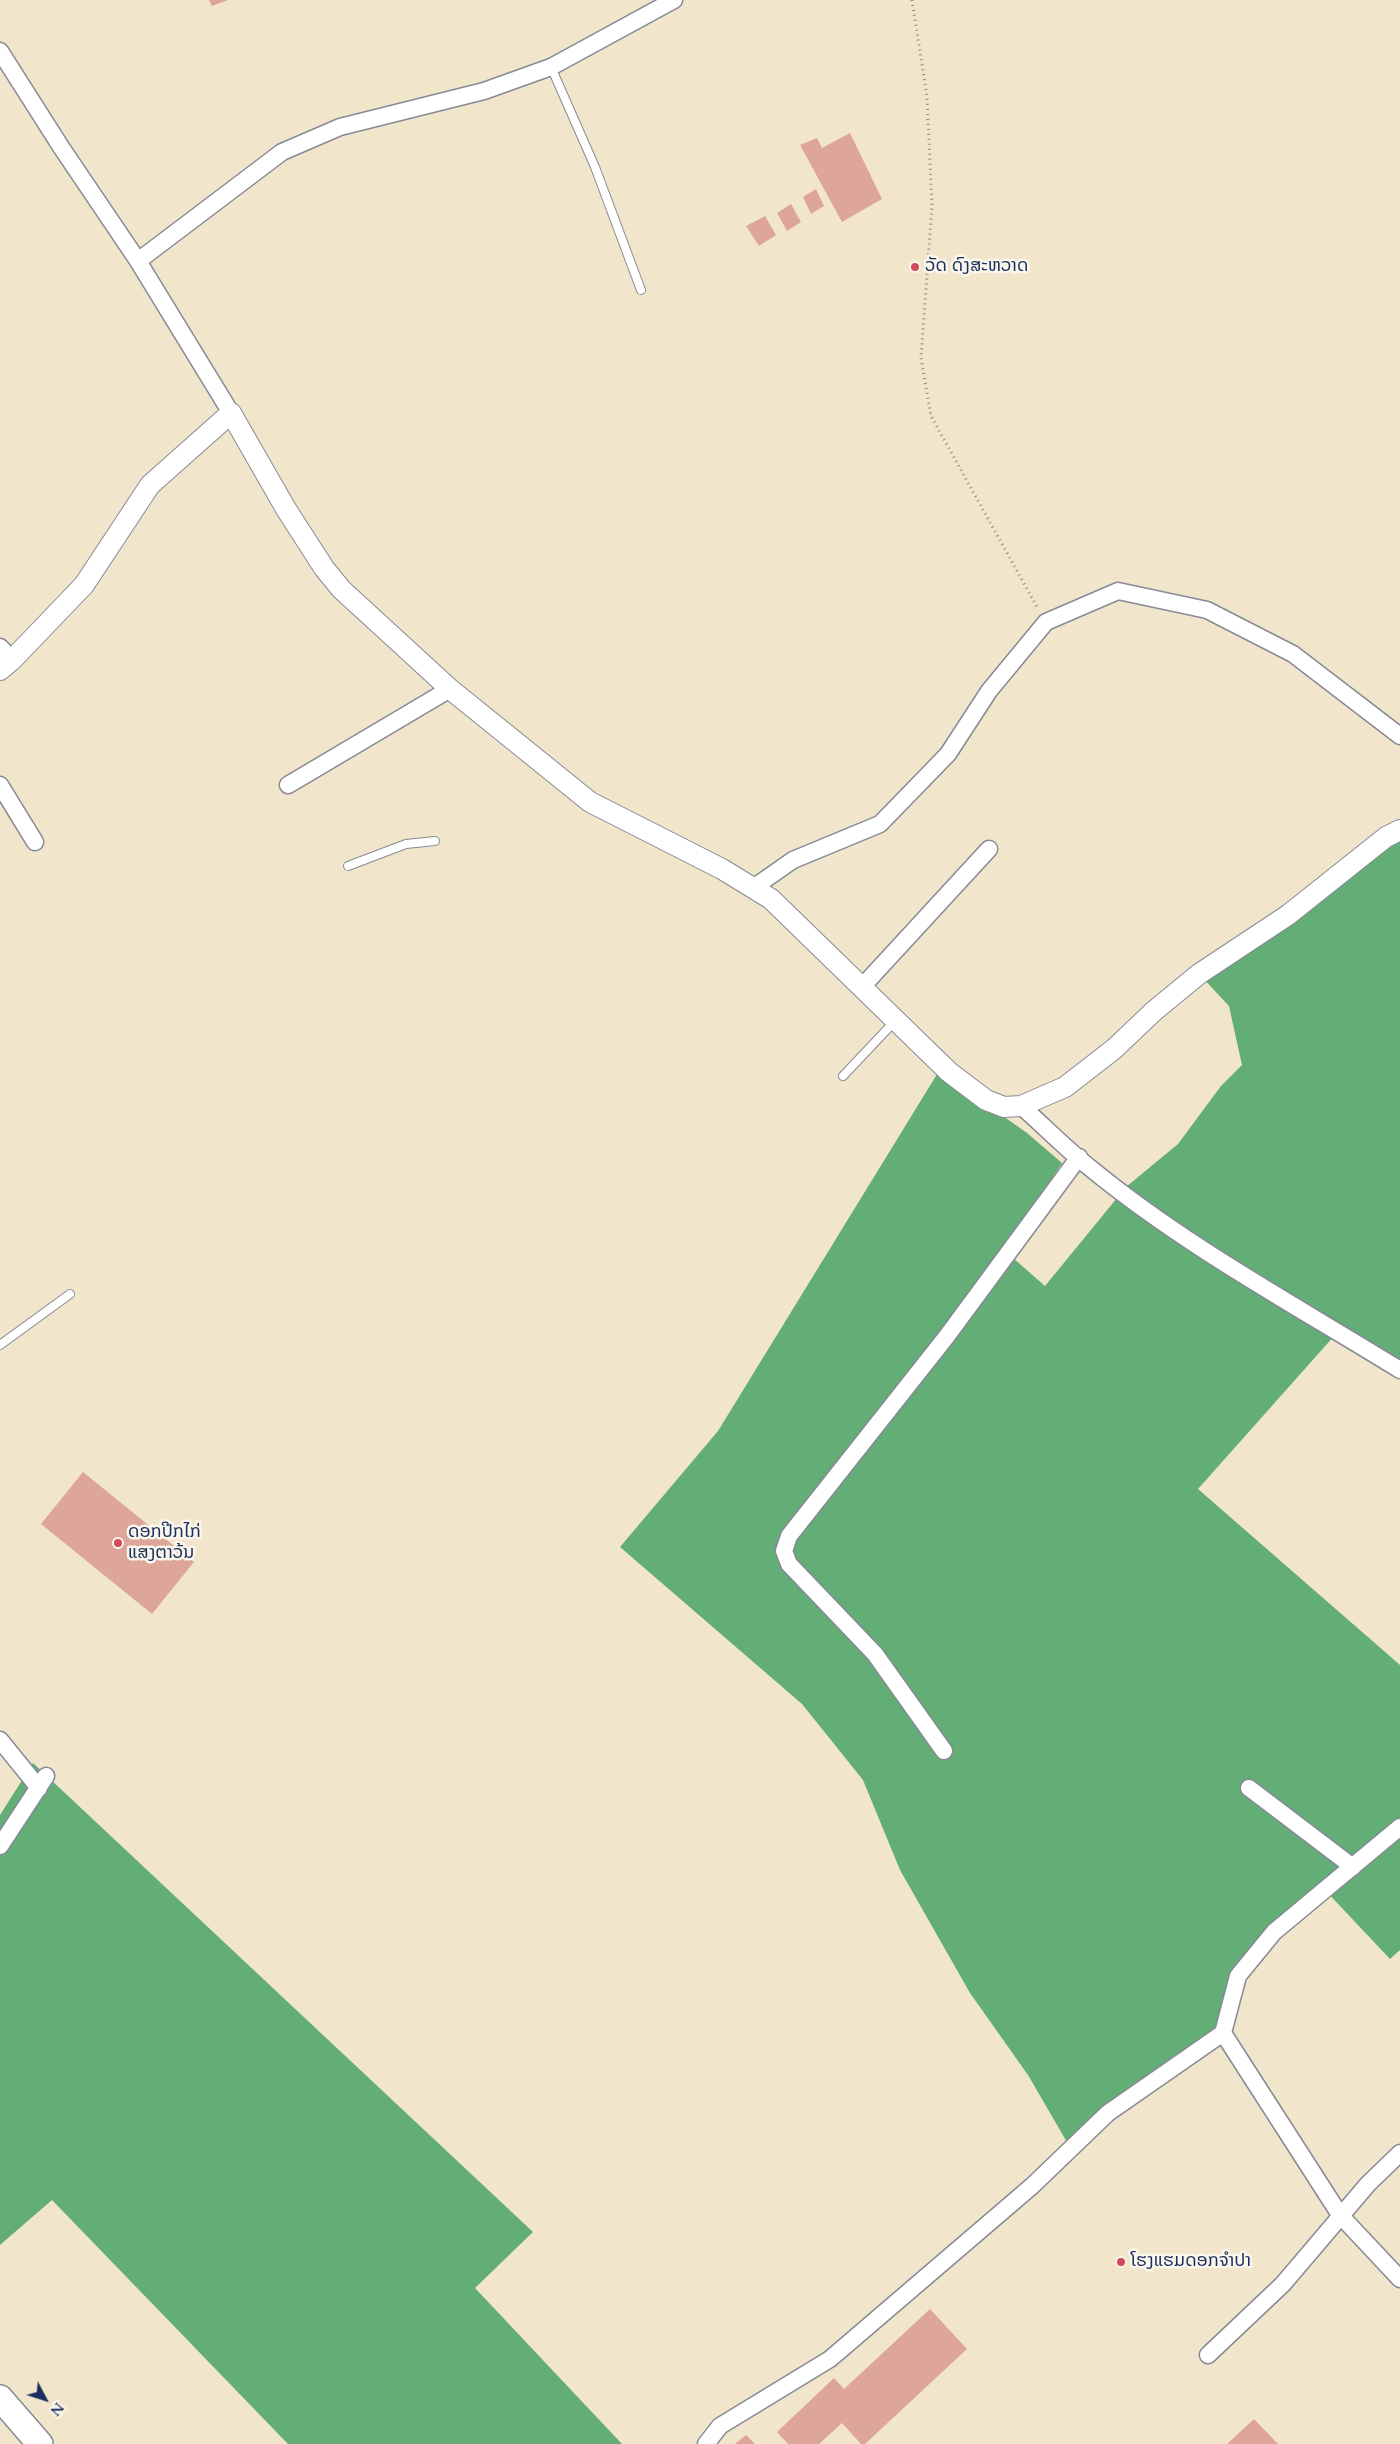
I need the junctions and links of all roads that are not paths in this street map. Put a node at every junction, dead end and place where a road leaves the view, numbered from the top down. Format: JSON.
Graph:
{"nodes":[{"id":1,"x":674,"y":0,"type":"edge"},
{"id":2,"x":0,"y":51,"type":"edge"},
{"id":3,"x":551,"y":67,"type":"junction"},
{"id":4,"x":138,"y":261,"type":"junction"},
{"id":5,"x":641,"y":290,"type":"dead end"},
{"id":6,"x":231,"y":413,"type":"junction"},
{"id":7,"x":4,"y":659,"type":"edge"},
{"id":8,"x":450,"y":689,"type":"junction"},
{"id":9,"x":1400,"y":736,"type":"edge"},
{"id":10,"x":0,"y":785,"type":"edge"},
{"id":11,"x":288,"y":785,"type":"dead end"},
{"id":12,"x":1400,"y":830,"type":"edge"},
{"id":13,"x":435,"y":841,"type":"dead end"},
{"id":14,"x":35,"y":842,"type":"dead end"},
{"id":15,"x":989,"y":848,"type":"dead end"},
{"id":16,"x":348,"y":866,"type":"dead end"},
{"id":17,"x":752,"y":888,"type":"junction"},
{"id":18,"x":861,"y":988,"type":"junction"},
{"id":19,"x":895,"y":1020,"type":"junction"},
{"id":20,"x":843,"y":1076,"type":"dead end"},
{"id":21,"x":1021,"y":1106,"type":"junction"},
{"id":22,"x":1078,"y":1157,"type":"junction"},
{"id":23,"x":70,"y":1294,"type":"dead end"},
{"id":24,"x":0,"y":1346,"type":"edge"},
{"id":25,"x":1400,"y":1370,"type":"edge"},
{"id":26,"x":0,"y":1740,"type":"edge"},
{"id":27,"x":944,"y":1751,"type":"dead end"},
{"id":28,"x":1249,"y":1788,"type":"dead end"},
{"id":29,"x":1400,"y":1827,"type":"edge"},
{"id":30,"x":1,"y":1841,"type":"edge"},
{"id":31,"x":1353,"y":1867,"type":"junction"},
{"id":32,"x":1224,"y":2033,"type":"junction"},
{"id":33,"x":1400,"y":2153,"type":"edge"},
{"id":34,"x":1340,"y":2215,"type":"junction"},
{"id":35,"x":1400,"y":2279,"type":"edge"},
{"id":36,"x":1208,"y":2355,"type":"dead end"},
{"id":37,"x":0,"y":2398,"type":"edge"},
{"id":38,"x":40,"y":2444,"type":"edge"},
{"id":39,"x":706,"y":2444,"type":"edge"}],
"edges":[{"from":1,"to":3,"type":"street"},
{"from":2,"to":4,"type":"street"},
{"from":3,"to":4,"type":"street"},
{"from":3,"to":5,"type":"lane"},
{"from":4,"to":6,"type":"street"},
{"from":6,"to":7,"type":"street"},
{"from":6,"to":8,"type":"street"},
{"from":8,"to":11,"type":"street"},
{"from":8,"to":17,"type":"street"},
{"from":9,"to":17,"type":"street"},
{"from":10,"to":14,"type":"street"},
{"from":12,"to":21,"type":"street"},
{"from":13,"to":16,"type":"lane"},
{"from":15,"to":18,"type":"street"},
{"from":17,"to":18,"type":"street"},
{"from":18,"to":19,"type":"street"},
{"from":19,"to":20,"type":"lane"},
{"from":19,"to":21,"type":"street"},
{"from":21,"to":22,"type":"street"},
{"from":22,"to":25,"type":"street"},
{"from":22,"to":27,"type":"street"},
{"from":23,"to":24,"type":"lane"},
{"from":26,"to":30,"type":"street"},
{"from":28,"to":31,"type":"street"},
{"from":29,"to":31,"type":"street"},
{"from":31,"to":32,"type":"street"},
{"from":32,"to":34,"type":"street"},
{"from":32,"to":39,"type":"street"},
{"from":33,"to":34,"type":"street"},
{"from":34,"to":35,"type":"street"},
{"from":34,"to":36,"type":"street"},
{"from":37,"to":38,"type":"main road"}]}
